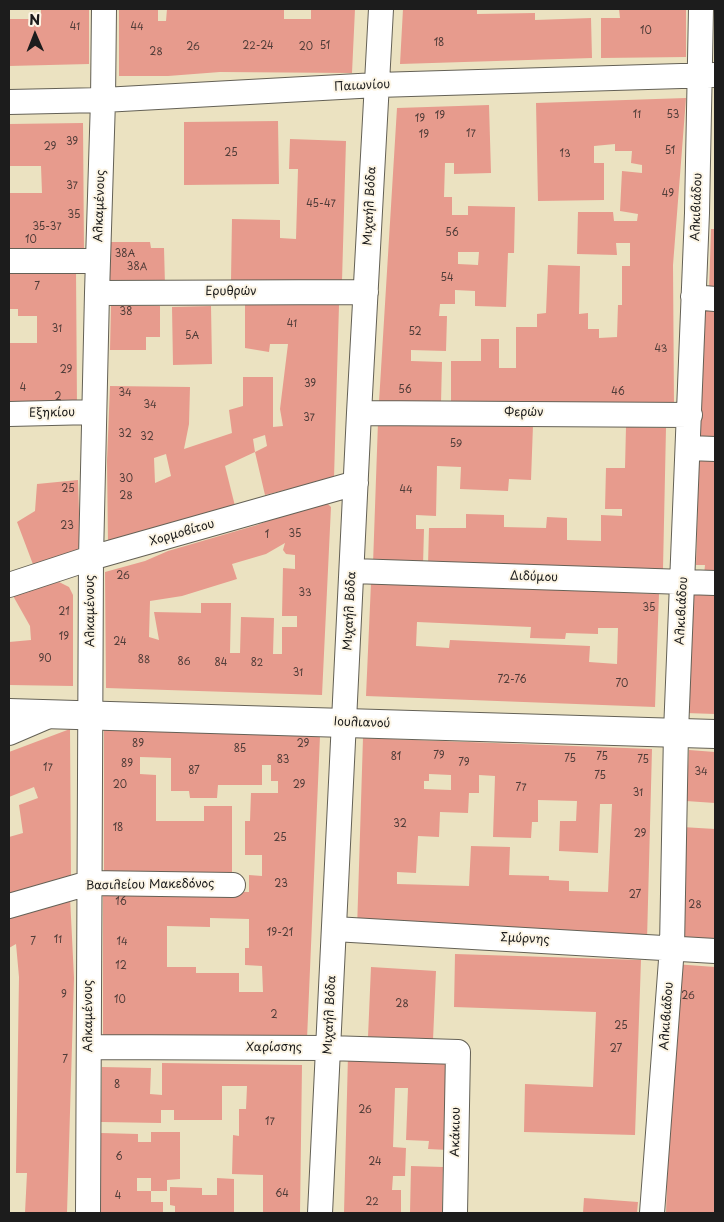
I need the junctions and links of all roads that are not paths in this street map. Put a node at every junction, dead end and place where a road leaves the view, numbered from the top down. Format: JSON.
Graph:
{"nodes":[{"id":1,"x":104,"y":9,"type":"edge"},
{"id":2,"x":381,"y":9,"type":"edge"},
{"id":3,"x":701,"y":9,"type":"edge"},
{"id":4,"x":708,"y":76,"type":"edge"},
{"id":5,"x":377,"y":85,"type":"junction"},
{"id":6,"x":104,"y":100,"type":"junction"},
{"id":7,"x":9,"y":102,"type":"edge"},
{"id":8,"x":706,"y":214,"type":"edge"},
{"id":9,"x":98,"y":261,"type":"junction"},
{"id":10,"x":9,"y":262,"type":"edge"},
{"id":11,"x":366,"y":292,"type":"junction"},
{"id":12,"x":97,"y":293,"type":"junction"},
{"id":13,"x":704,"y":298,"type":"edge"},
{"id":14,"x":94,"y":412,"type":"junction"},
{"id":15,"x":358,"y":413,"type":"junction"},
{"id":16,"x":9,"y":414,"type":"edge"},
{"id":17,"x":690,"y":415,"type":"junction"},
{"id":18,"x":689,"y":448,"type":"junction"},
{"id":19,"x":715,"y":449,"type":"edge"},
{"id":20,"x":356,"y":483,"type":"junction"},
{"id":21,"x":92,"y":558,"type":"junction"},
{"id":22,"x":352,"y":571,"type":"junction"},
{"id":23,"x":684,"y":582,"type":"junction"},
{"id":24,"x":715,"y":583,"type":"edge"},
{"id":25,"x":9,"y":585,"type":"edge"},
{"id":26,"x":9,"y":713,"type":"edge"},
{"id":27,"x":53,"y":715,"type":"junction"},
{"id":28,"x":91,"y":716,"type":"junction"},
{"id":29,"x":343,"y":723,"type":"junction"},
{"id":30,"x":676,"y":732,"type":"junction"},
{"id":31,"x":9,"y":733,"type":"edge"},
{"id":32,"x":715,"y":734,"type":"edge"},
{"id":33,"x":89,"y":883,"type":"junction"},
{"id":34,"x":233,"y":885,"type":"dead end"},
{"id":35,"x":9,"y":906,"type":"edge"},
{"id":36,"x":334,"y":929,"type":"junction"},
{"id":37,"x":672,"y":947,"type":"junction"},
{"id":38,"x":715,"y":951,"type":"edge"},
{"id":39,"x":89,"y":1047,"type":"junction"},
{"id":40,"x":328,"y":1048,"type":"junction"},
{"id":41,"x":458,"y":1052,"type":"joint"},
{"id":42,"x":88,"y":1213,"type":"edge"},
{"id":43,"x":320,"y":1213,"type":"edge"},
{"id":44,"x":455,"y":1213,"type":"edge"},
{"id":45,"x":652,"y":1213,"type":"edge"}],
"edges":[{"from":1,"to":6,"type":"street","name":"Αλκαμένους"},
{"from":2,"to":5,"type":"street","name":"Μιχαήλ Βόδα"},
{"from":3,"to":4,"type":"street","name":"Αλκιβιάδου"},
{"from":4,"to":5,"type":"street","name":"Παιωνίου"},
{"from":4,"to":8,"type":"street","name":"Αλκιβιάδου"},
{"from":5,"to":6,"type":"street","name":"Παιωνίου"},
{"from":5,"to":11,"type":"street","name":"Μιχαήλ Βόδα"},
{"from":6,"to":7,"type":"street","name":"Παιωνίου"},
{"from":6,"to":9,"type":"street","name":"Αλκαμένους"},
{"from":8,"to":13,"type":"street","name":"Αλκιβιάδου"},
{"from":9,"to":10,"type":"street"},
{"from":9,"to":12,"type":"street","name":"Αλκαμένους"},
{"from":11,"to":12,"type":"street","name":"Ερυθρών"},
{"from":11,"to":15,"type":"street","name":"Μιχαήλ Βόδα"},
{"from":12,"to":14,"type":"street","name":"Αλκαμένους"},
{"from":13,"to":17,"type":"street","name":"Αλκιβιάδου"},
{"from":14,"to":16,"type":"street","name":"Εξηκίου"},
{"from":14,"to":21,"type":"street","name":"Αλκαμένους"},
{"from":15,"to":17,"type":"street","name":"Φερών"},
{"from":15,"to":20,"type":"street","name":"Μιχαήλ Βόδα"},
{"from":17,"to":18,"type":"street","name":"Αλκιβιάδου"},
{"from":18,"to":19,"type":"street"},
{"from":18,"to":23,"type":"street","name":"Αλκιβιάδου"},
{"from":20,"to":21,"type":"street","name":"Χορμοβίτου"},
{"from":20,"to":22,"type":"street","name":"Μιχαήλ Βόδα"},
{"from":21,"to":25,"type":"street","name":"Χορμοβίτου"},
{"from":21,"to":28,"type":"street","name":"Αλκαμένους"},
{"from":22,"to":23,"type":"street","name":"Διδύμου"},
{"from":22,"to":29,"type":"street","name":"Μιχαήλ Βόδα"},
{"from":23,"to":24,"type":"street","name":"Διδύμου"},
{"from":23,"to":30,"type":"street","name":"Αλκιβιάδου"},
{"from":26,"to":27,"type":"main road","name":"Ιουλιανού"},
{"from":27,"to":28,"type":"main road","name":"Ιουλιανού"},
{"from":27,"to":31,"type":"street"},
{"from":28,"to":29,"type":"main road","name":"Ιουλιανού"},
{"from":28,"to":33,"type":"street","name":"Αλκαμένους"},
{"from":29,"to":30,"type":"main road","name":"Ιουλιανού"},
{"from":29,"to":36,"type":"street","name":"Μιχαήλ Βόδα"},
{"from":30,"to":32,"type":"main road","name":"Ιουλιανού"},
{"from":30,"to":37,"type":"street","name":"Αλκιβιάδου"},
{"from":33,"to":34,"type":"street","name":"Βασιλείου Μακεδόνος"},
{"from":33,"to":35,"type":"street","name":"Βασιλείου Μακεδόνος"},
{"from":33,"to":39,"type":"street","name":"Αλκαμένους"},
{"from":36,"to":37,"type":"street","name":"Σμύρνης"},
{"from":36,"to":40,"type":"street","name":"Μιχαήλ Βόδα"},
{"from":37,"to":38,"type":"street","name":"Σμύρνης"},
{"from":37,"to":45,"type":"street","name":"Αλκιβιάδου"},
{"from":39,"to":40,"type":"street","name":"Χαρίσσης"},
{"from":39,"to":42,"type":"street","name":"Αλκαμένους"},
{"from":40,"to":41,"type":"street","name":"Χαρίσσης"},
{"from":40,"to":43,"type":"street","name":"Μιχαήλ Βόδα"},
{"from":41,"to":44,"type":"street","name":"Ακάκιου"}]}
